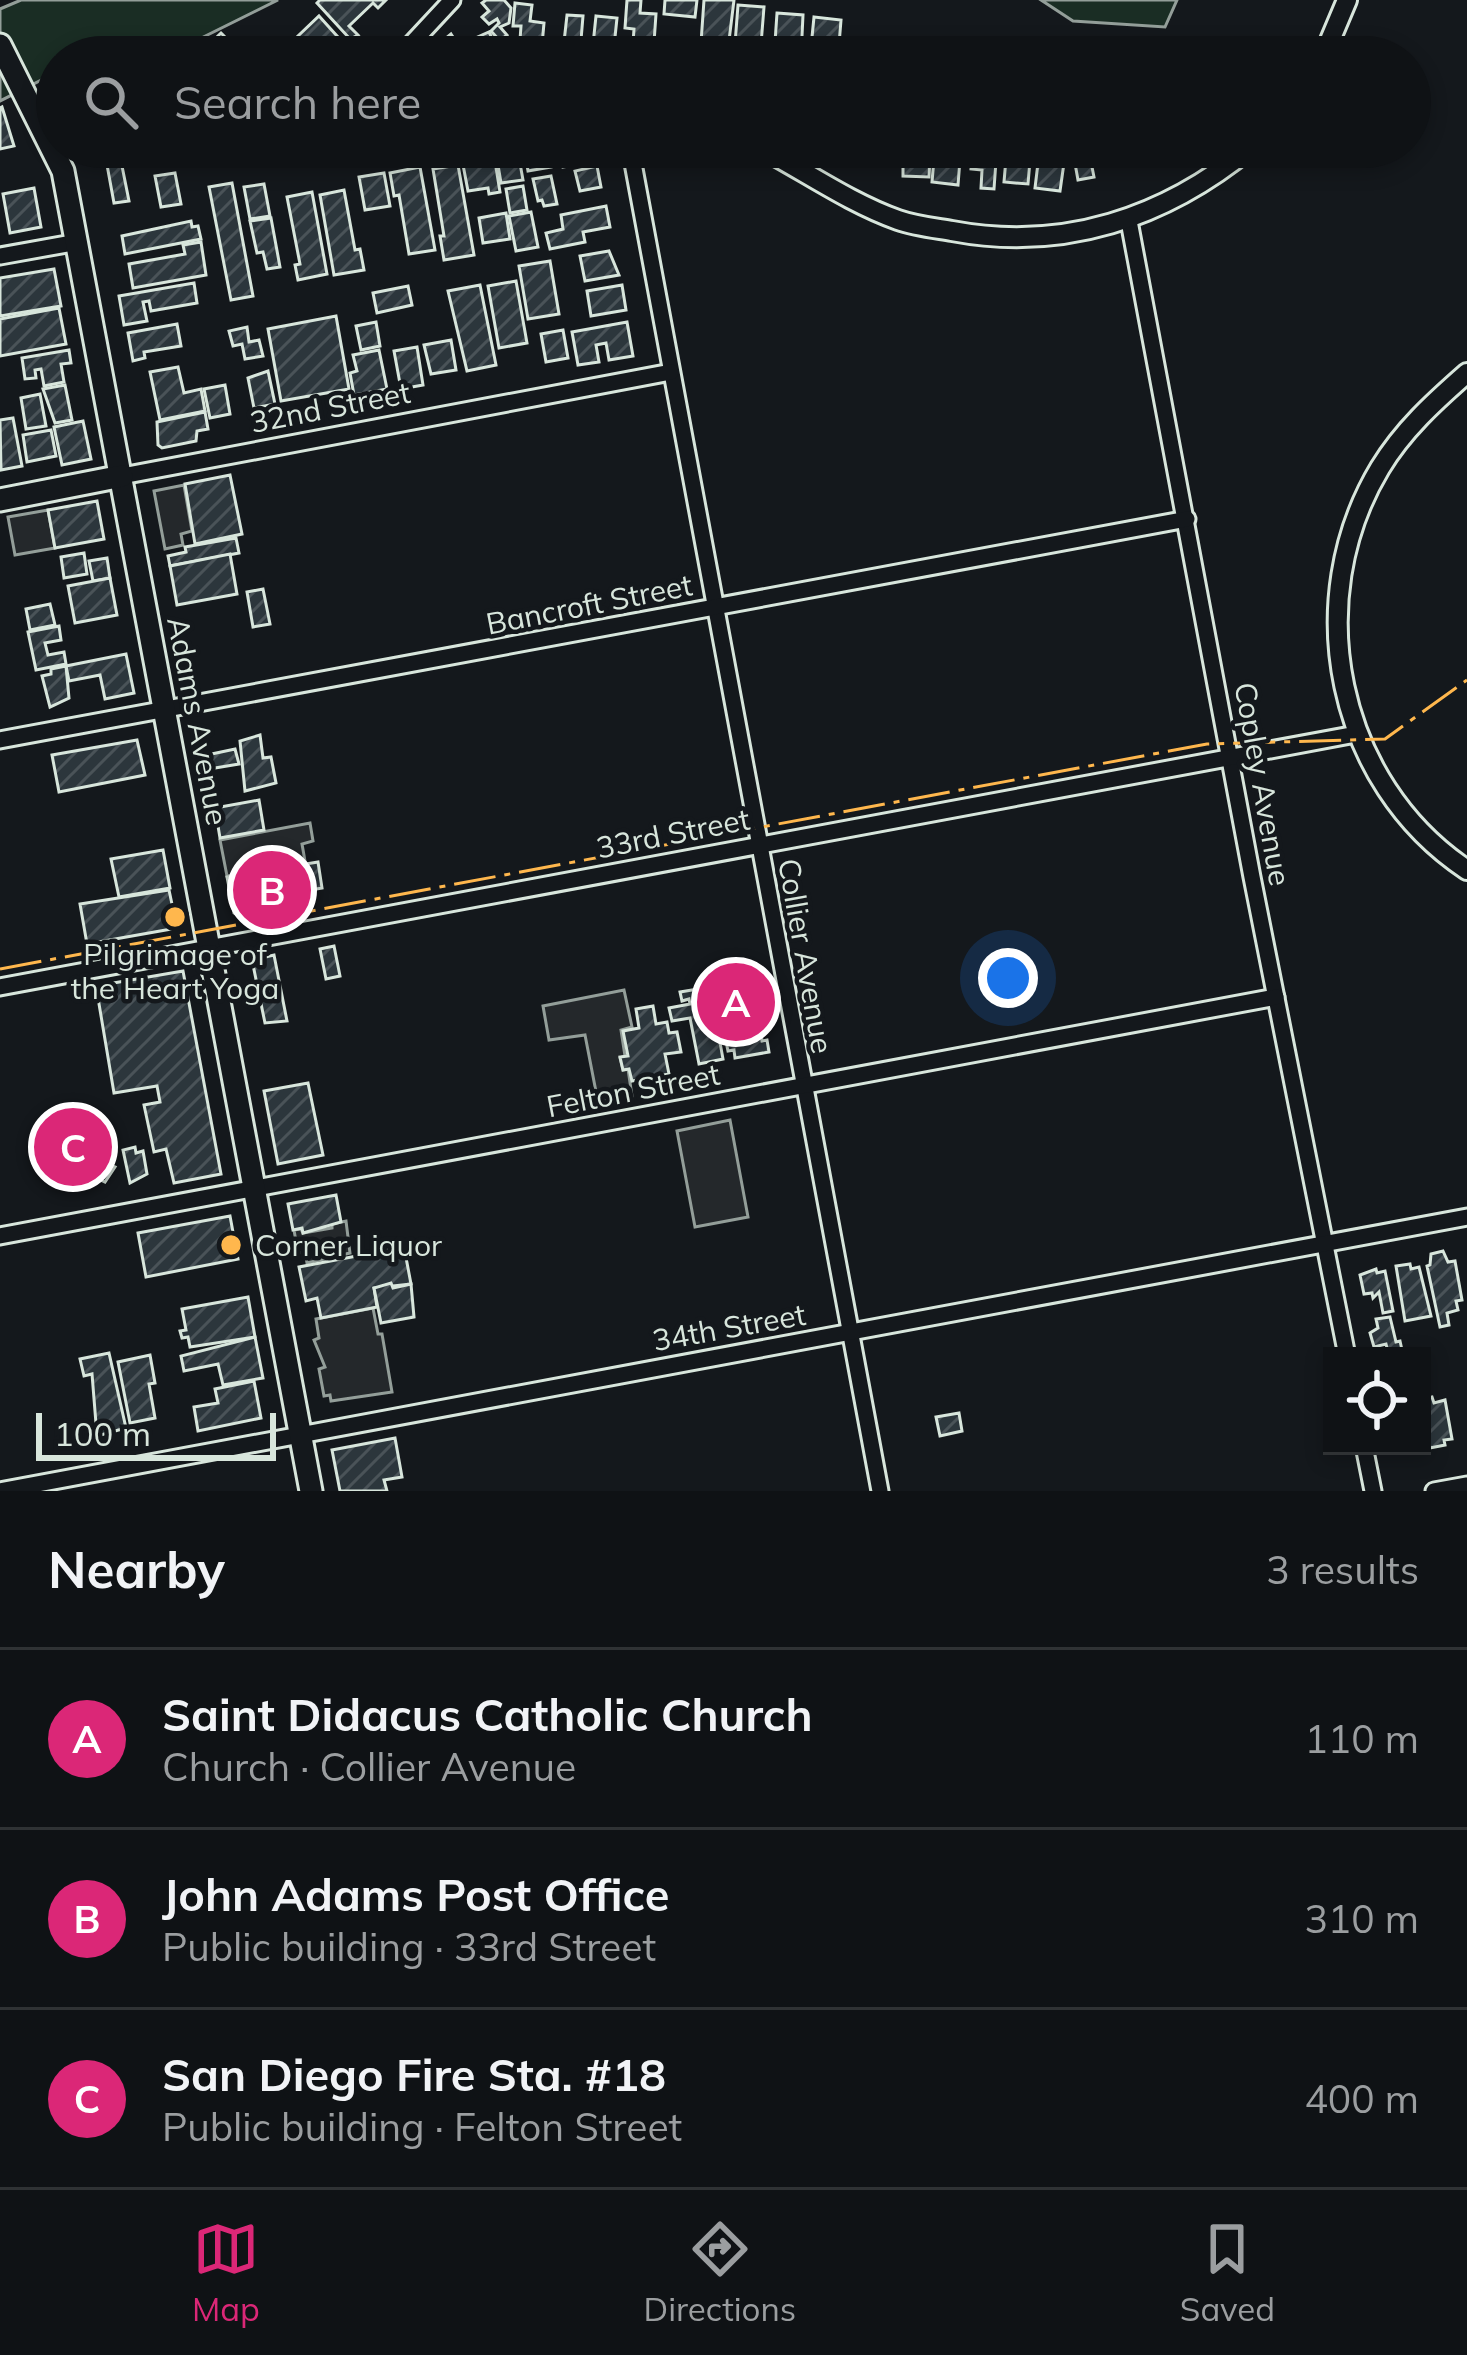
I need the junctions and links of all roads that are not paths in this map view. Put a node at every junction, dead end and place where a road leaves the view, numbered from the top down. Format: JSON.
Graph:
{"nodes":[{"id":1,"x":452,"y":0,"type":"edge"},
{"id":2,"x":1347,"y":0,"type":"edge"},
{"id":3,"x":419,"y":36,"type":"edge"},
{"id":4,"x":1332,"y":36,"type":"edge"},
{"id":5,"x":0,"y":45,"type":"edge"},
{"id":6,"x":36,"y":101,"type":"edge"},
{"id":7,"x":61,"y":168,"type":"edge"},
{"id":8,"x":634,"y":168,"type":"edge"},
{"id":9,"x":796,"y":168,"type":"edge"},
{"id":10,"x":1221,"y":168,"type":"edge"},
{"id":11,"x":1129,"y":221,"type":"junction"},
{"id":12,"x":78,"y":242,"type":"junction"},
{"id":13,"x":0,"y":256,"type":"edge"},
{"id":14,"x":671,"y":372,"type":"junction"},
{"id":15,"x":1467,"y":373,"type":"edge"},
{"id":16,"x":122,"y":476,"type":"junction"},
{"id":17,"x":0,"y":500,"type":"edge"},
{"id":18,"x":1187,"y":519,"type":"junction"},
{"id":19,"x":715,"y":607,"type":"junction"},
{"id":20,"x":165,"y":710,"type":"junction"},
{"id":21,"x":1356,"y":734,"type":"junction"},
{"id":22,"x":0,"y":740,"type":"edge"},
{"id":23,"x":1230,"y":759,"type":"junction"},
{"id":24,"x":759,"y":844,"type":"junction"},
{"id":25,"x":1467,"y":870,"type":"edge"},
{"id":26,"x":209,"y":947,"type":"junction"},
{"id":27,"x":0,"y":987,"type":"edge"},
{"id":28,"x":1276,"y":997,"type":"junction"},
{"id":29,"x":802,"y":1086,"type":"junction"},
{"id":30,"x":254,"y":1189,"type":"junction"},
{"id":31,"x":1467,"y":1217,"type":"edge"},
{"id":32,"x":0,"y":1236,"type":"edge"},
{"id":33,"x":1326,"y":1244,"type":"junction"},
{"id":34,"x":850,"y":1333,"type":"junction"},
{"id":35,"x":1345,"y":1347,"type":"edge"},
{"id":36,"x":300,"y":1434,"type":"junction"},
{"id":37,"x":1366,"y":1455,"type":"edge"},
{"id":38,"x":1467,"y":1485,"type":"edge"},
{"id":39,"x":0,"y":1491,"type":"edge"},
{"id":40,"x":311,"y":1491,"type":"edge"},
{"id":41,"x":880,"y":1491,"type":"edge"},
{"id":42,"x":1373,"y":1491,"type":"edge"},
{"id":43,"x":1434,"y":1491,"type":"edge"}],
"edges":[{"from":1,"to":3,"type":"street"},
{"from":2,"to":4,"type":"street"},
{"from":5,"to":6,"type":"main road","name":"Adams Avenue"},
{"from":7,"to":12,"type":"main road","name":"Adams Avenue"},
{"from":8,"to":14,"type":"street","name":"Collier Avenue"},
{"from":9,"to":11,"type":"street"},
{"from":10,"to":11,"type":"street"},
{"from":11,"to":18,"type":"street","name":"Copley Avenue"},
{"from":12,"to":13,"type":"street"},
{"from":12,"to":16,"type":"main road","name":"Adams Avenue"},
{"from":14,"to":16,"type":"street","name":"32nd Street"},
{"from":14,"to":19,"type":"street","name":"Collier Avenue"},
{"from":15,"to":21,"type":"street"},
{"from":16,"to":17,"type":"main road","name":"32nd Street"},
{"from":16,"to":20,"type":"main road","name":"Adams Avenue"},
{"from":18,"to":19,"type":"street","name":"Bancroft Street"},
{"from":18,"to":23,"type":"street","name":"Copley Avenue"},
{"from":19,"to":20,"type":"street","name":"Bancroft Street"},
{"from":19,"to":24,"type":"street","name":"Collier Avenue"},
{"from":20,"to":22,"type":"street","name":"Bancroft Street"},
{"from":20,"to":26,"type":"main road","name":"Adams Avenue"},
{"from":21,"to":23,"type":"street","name":"33rd Street"},
{"from":21,"to":25,"type":"street"},
{"from":23,"to":24,"type":"street","name":"33rd Street"},
{"from":23,"to":28,"type":"street","name":"Copley Avenue"},
{"from":24,"to":26,"type":"street","name":"33rd Street"},
{"from":24,"to":29,"type":"street","name":"Collier Avenue"},
{"from":26,"to":27,"type":"street","name":"33rd Street"},
{"from":26,"to":30,"type":"main road","name":"Adams Avenue"},
{"from":28,"to":29,"type":"street","name":"Felton Street"},
{"from":28,"to":33,"type":"street","name":"Copley Avenue"},
{"from":29,"to":30,"type":"street","name":"Felton Street"},
{"from":29,"to":34,"type":"street","name":"Collier Avenue"},
{"from":30,"to":32,"type":"street","name":"Felton Street"},
{"from":30,"to":36,"type":"main road","name":"Adams Avenue"},
{"from":31,"to":33,"type":"street","name":"34th Street"},
{"from":33,"to":34,"type":"street","name":"34th Street"},
{"from":33,"to":35,"type":"street","name":"Copley Avenue"},
{"from":34,"to":36,"type":"street","name":"34th Street"},
{"from":34,"to":41,"type":"street","name":"Collier Avenue"},
{"from":36,"to":39,"type":"street","name":"34th Street"},
{"from":36,"to":40,"type":"main road","name":"Adams Avenue"},
{"from":37,"to":42,"type":"street"},
{"from":38,"to":43,"type":"street"}]}
